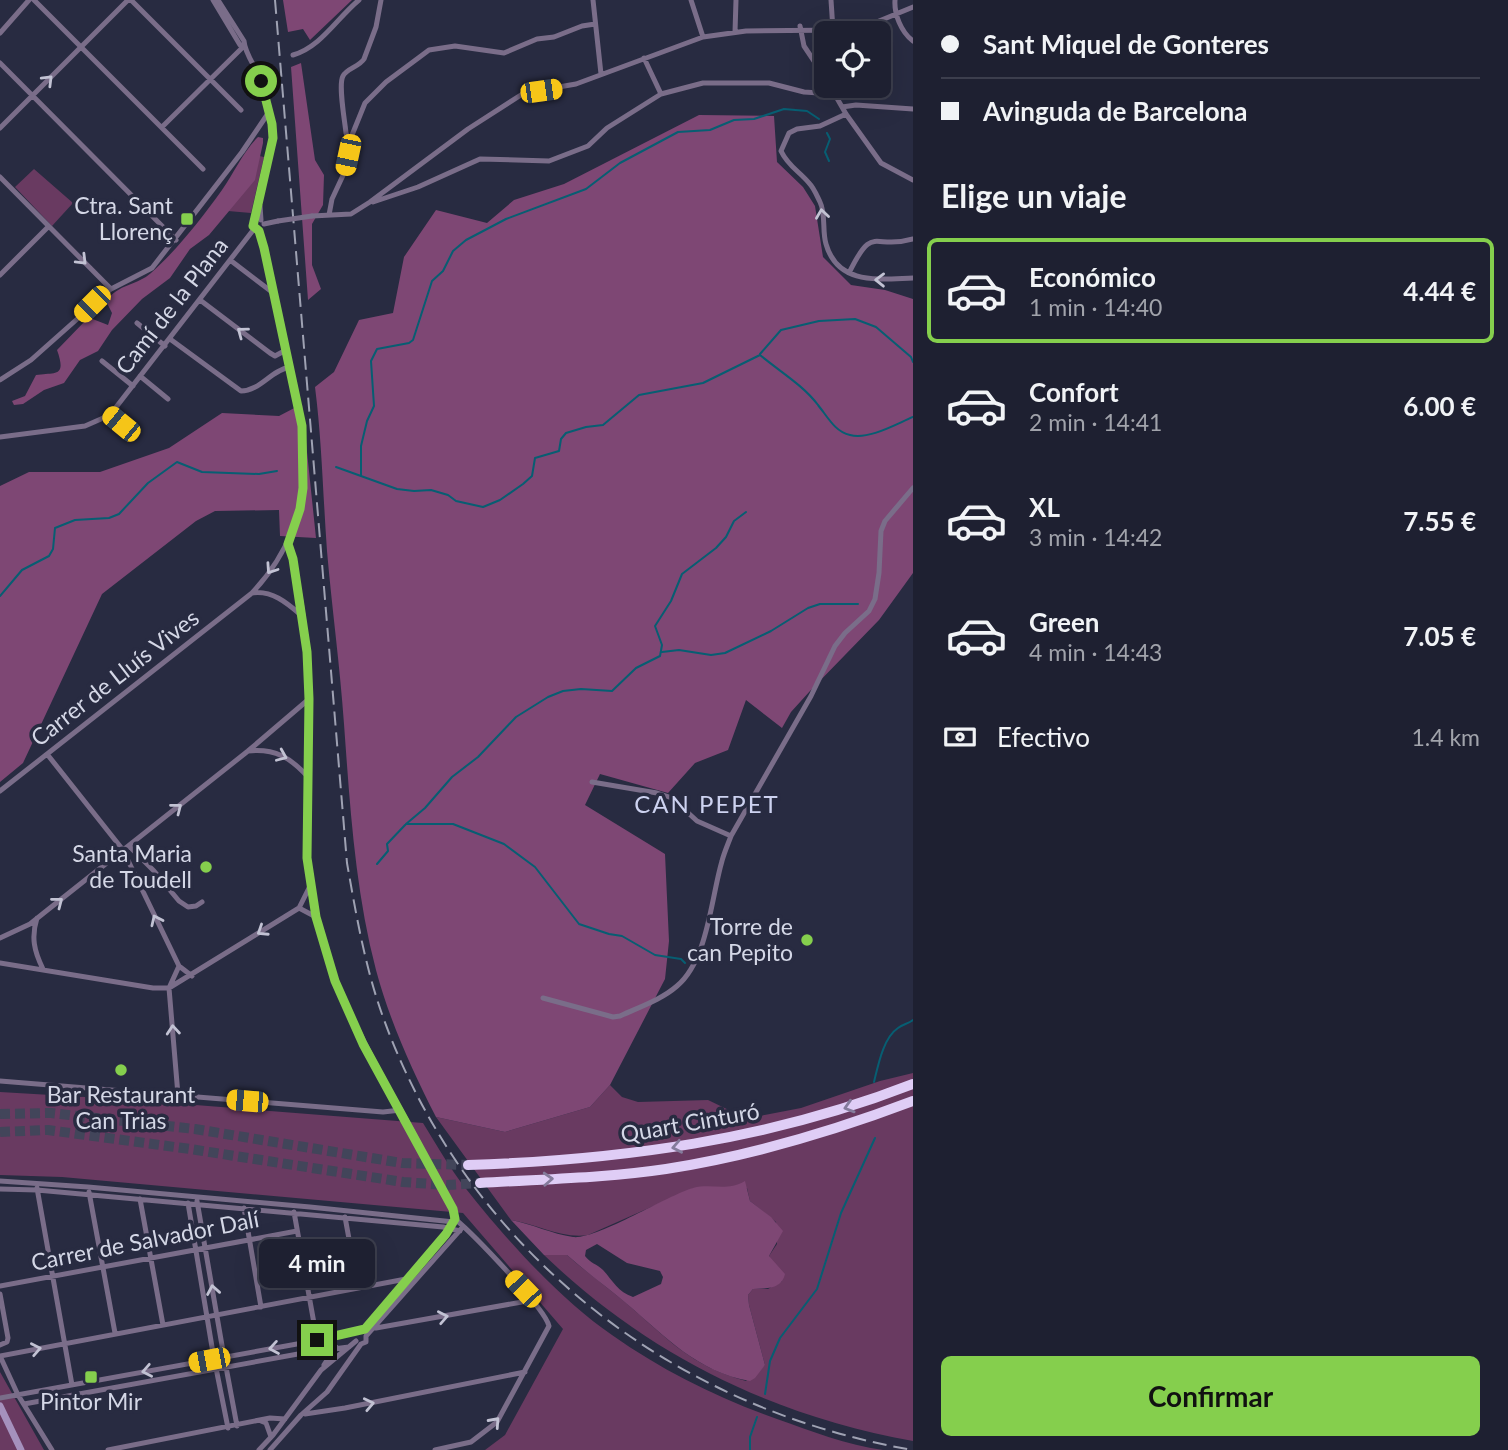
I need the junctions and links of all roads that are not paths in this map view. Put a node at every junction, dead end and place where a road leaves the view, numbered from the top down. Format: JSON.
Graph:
{"nodes":[{"id":1,"x":32,"y":0,"type":"edge"},
{"id":2,"x":130,"y":0,"type":"edge"},
{"id":3,"x":213,"y":0,"type":"edge"},
{"id":4,"x":218,"y":0,"type":"edge"},
{"id":5,"x":359,"y":0,"type":"edge"},
{"id":6,"x":381,"y":0,"type":"edge"},
{"id":7,"x":593,"y":0,"type":"edge"},
{"id":8,"x":691,"y":0,"type":"edge"},
{"id":9,"x":736,"y":0,"type":"edge"},
{"id":10,"x":831,"y":0,"type":"edge"},
{"id":11,"x":895,"y":0,"type":"edge"},
{"id":12,"x":913,"y":7,"type":"edge"},
{"id":13,"x":897,"y":15,"type":"junction"},
{"id":14,"x":832,"y":21,"type":"edge"},
{"id":15,"x":881,"y":21,"type":"edge"},
{"id":16,"x":595,"y":24,"type":"junction"},
{"id":17,"x":800,"y":28,"type":"junction"},
{"id":18,"x":814,"y":29,"type":"edge"},
{"id":19,"x":735,"y":32,"type":"junction"},
{"id":20,"x":0,"y":33,"type":"edge"},
{"id":21,"x":703,"y":37,"type":"junction"},
{"id":22,"x":913,"y":41,"type":"edge"},
{"id":23,"x":244,"y":46,"type":"junction"},
{"id":24,"x":81,"y":47,"type":"junction"},
{"id":25,"x":293,"y":55,"type":"dead end"},
{"id":26,"x":645,"y":58,"type":"junction"},
{"id":27,"x":814,"y":61,"type":"edge"},
{"id":28,"x":0,"y":63,"type":"edge"},
{"id":29,"x":601,"y":74,"type":"junction"},
{"id":30,"x":209,"y":79,"type":"junction"},
{"id":31,"x":661,"y":93,"type":"junction"},
{"id":32,"x":814,"y":93,"type":"edge"},
{"id":33,"x":33,"y":96,"type":"junction"},
{"id":34,"x":836,"y":98,"type":"edge"},
{"id":35,"x":913,"y":109,"type":"edge"},
{"id":36,"x":241,"y":110,"type":"dead end"},
{"id":37,"x":269,"y":111,"type":"junction"},
{"id":38,"x":844,"y":111,"type":"junction"},
{"id":39,"x":162,"y":127,"type":"junction"},
{"id":40,"x":0,"y":128,"type":"edge"},
{"id":41,"x":350,"y":141,"type":"junction"},
{"id":42,"x":203,"y":169,"type":"dead end"},
{"id":43,"x":0,"y":177,"type":"edge"},
{"id":44,"x":913,"y":180,"type":"edge"},
{"id":45,"x":370,"y":202,"type":"junction"},
{"id":46,"x":330,"y":215,"type":"junction"},
{"id":47,"x":260,"y":222,"type":"junction"},
{"id":48,"x":48,"y":227,"type":"junction"},
{"id":49,"x":257,"y":230,"type":"junction"},
{"id":50,"x":913,"y":239,"type":"edge"},
{"id":51,"x":176,"y":240,"type":"junction"},
{"id":52,"x":230,"y":260,"type":"junction"},
{"id":53,"x":268,"y":269,"type":"junction"},
{"id":54,"x":849,"y":273,"type":"junction"},
{"id":55,"x":0,"y":275,"type":"edge"},
{"id":56,"x":913,"y":278,"type":"edge"},
{"id":57,"x":255,"y":279,"type":"junction"},
{"id":58,"x":111,"y":289,"type":"junction"},
{"id":59,"x":273,"y":294,"type":"junction"},
{"id":60,"x":200,"y":300,"type":"junction"},
{"id":61,"x":137,"y":323,"type":"dead end"},
{"id":62,"x":170,"y":339,"type":"junction"},
{"id":63,"x":165,"y":346,"type":"junction"},
{"id":64,"x":286,"y":350,"type":"junction"},
{"id":65,"x":275,"y":356,"type":"junction"},
{"id":66,"x":102,"y":361,"type":"dead end"},
{"id":67,"x":290,"y":367,"type":"junction"},
{"id":68,"x":281,"y":369,"type":"junction"},
{"id":69,"x":141,"y":376,"type":"junction"},
{"id":70,"x":0,"y":380,"type":"edge"},
{"id":71,"x":133,"y":386,"type":"junction"},
{"id":72,"x":168,"y":399,"type":"dead end"},
{"id":73,"x":110,"y":415,"type":"junction"},
{"id":74,"x":132,"y":433,"type":"dead end"},
{"id":75,"x":0,"y":437,"type":"edge"},
{"id":76,"x":913,"y":488,"type":"edge"},
{"id":77,"x":288,"y":544,"type":"junction"},
{"id":78,"x":252,"y":593,"type":"junction"},
{"id":79,"x":301,"y":615,"type":"junction"},
{"id":80,"x":309,"y":699,"type":"junction"},
{"id":81,"x":295,"y":712,"type":"junction"},
{"id":82,"x":309,"y":717,"type":"junction"},
{"id":83,"x":248,"y":751,"type":"junction"},
{"id":84,"x":47,"y":754,"type":"junction"},
{"id":85,"x":308,"y":777,"type":"junction"},
{"id":86,"x":592,"y":782,"type":"dead end"},
{"id":87,"x":0,"y":791,"type":"edge"},
{"id":88,"x":731,"y":836,"type":"junction"},
{"id":89,"x":126,"y":848,"type":"junction"},
{"id":90,"x":310,"y":886,"type":"junction"},
{"id":91,"x":202,"y":902,"type":"dead end"},
{"id":92,"x":299,"y":908,"type":"junction"},
{"id":93,"x":316,"y":917,"type":"junction"},
{"id":94,"x":38,"y":918,"type":"junction"},
{"id":95,"x":0,"y":939,"type":"edge"},
{"id":96,"x":0,"y":963,"type":"edge"},
{"id":97,"x":179,"y":967,"type":"junction"},
{"id":98,"x":43,"y":969,"type":"junction"},
{"id":99,"x":192,"y":976,"type":"junction"},
{"id":100,"x":169,"y":988,"type":"junction"},
{"id":101,"x":543,"y":998,"type":"dead end"},
{"id":102,"x":0,"y":1081,"type":"edge"},
{"id":103,"x":913,"y":1084,"type":"edge"},
{"id":104,"x":178,"y":1095,"type":"junction"},
{"id":105,"x":913,"y":1101,"type":"edge"},
{"id":106,"x":401,"y":1110,"type":"junction"},
{"id":107,"x":468,"y":1165,"type":"tunnel mouth"},
{"id":108,"x":0,"y":1181,"type":"edge"},
{"id":109,"x":480,"y":1183,"type":"tunnel mouth"},
{"id":110,"x":37,"y":1186,"type":"junction"},
{"id":111,"x":88,"y":1187,"type":"junction"},
{"id":112,"x":0,"y":1189,"type":"edge"},
{"id":113,"x":89,"y":1194,"type":"junction"},
{"id":114,"x":192,"y":1196,"type":"junction"},
{"id":115,"x":140,"y":1199,"type":"junction"},
{"id":116,"x":188,"y":1203,"type":"junction"},
{"id":117,"x":197,"y":1204,"type":"junction"},
{"id":118,"x":244,"y":1208,"type":"junction"},
{"id":119,"x":294,"y":1209,"type":"junction"},
{"id":120,"x":345,"y":1210,"type":"junction"},
{"id":121,"x":345,"y":1217,"type":"junction"},
{"id":122,"x":453,"y":1223,"type":"junction"},
{"id":123,"x":464,"y":1229,"type":"junction"},
{"id":124,"x":297,"y":1231,"type":"junction"},
{"id":125,"x":250,"y":1239,"type":"junction"},
{"id":126,"x":205,"y":1247,"type":"junction"},
{"id":127,"x":195,"y":1249,"type":"junction"},
{"id":128,"x":151,"y":1259,"type":"junction"},
{"id":129,"x":103,"y":1268,"type":"junction"},
{"id":130,"x":52,"y":1277,"type":"junction"},
{"id":131,"x":407,"y":1279,"type":"junction"},
{"id":132,"x":0,"y":1286,"type":"edge"},
{"id":133,"x":358,"y":1288,"type":"junction"},
{"id":134,"x":0,"y":1294,"type":"edge"},
{"id":135,"x":309,"y":1298,"type":"junction"},
{"id":136,"x":533,"y":1300,"type":"junction"},
{"id":137,"x":261,"y":1307,"type":"junction"},
{"id":138,"x":217,"y":1315,"type":"junction"},
{"id":139,"x":207,"y":1317,"type":"junction"},
{"id":140,"x":163,"y":1325,"type":"junction"},
{"id":141,"x":376,"y":1328,"type":"junction"},
{"id":142,"x":115,"y":1333,"type":"junction"},
{"id":143,"x":361,"y":1333,"type":"junction"},
{"id":144,"x":317,"y":1340,"type":"junction"},
{"id":145,"x":7,"y":1342,"type":"junction"},
{"id":146,"x":64,"y":1343,"type":"junction"},
{"id":147,"x":359,"y":1343,"type":"junction"},
{"id":148,"x":0,"y":1345,"type":"edge"},
{"id":149,"x":336,"y":1347,"type":"junction"},
{"id":150,"x":349,"y":1347,"type":"junction"},
{"id":151,"x":8,"y":1354,"type":"junction"},
{"id":152,"x":0,"y":1356,"type":"edge"},
{"id":153,"x":224,"y":1357,"type":"junction"},
{"id":154,"x":214,"y":1359,"type":"junction"},
{"id":155,"x":226,"y":1367,"type":"junction"},
{"id":156,"x":216,"y":1368,"type":"junction"},
{"id":157,"x":321,"y":1370,"type":"junction"},
{"id":158,"x":526,"y":1372,"type":"junction"},
{"id":159,"x":72,"y":1385,"type":"junction"},
{"id":160,"x":16,"y":1395,"type":"junction"},
{"id":161,"x":0,"y":1398,"type":"edge"},
{"id":162,"x":23,"y":1404,"type":"junction"},
{"id":163,"x":0,"y":1406,"type":"edge"},
{"id":164,"x":301,"y":1415,"type":"junction"},
{"id":165,"x":285,"y":1419,"type":"junction"},
{"id":166,"x":261,"y":1421,"type":"junction"},
{"id":167,"x":237,"y":1426,"type":"junction"},
{"id":168,"x":228,"y":1428,"type":"junction"},
{"id":169,"x":271,"y":1437,"type":"junction"},
{"id":170,"x":21,"y":1450,"type":"edge"},
{"id":171,"x":52,"y":1450,"type":"edge"},
{"id":172,"x":108,"y":1450,"type":"edge"},
{"id":173,"x":258,"y":1450,"type":"edge"},
{"id":174,"x":270,"y":1450,"type":"edge"},
{"id":175,"x":435,"y":1450,"type":"edge"}],
"edges":[{"from":1,"to":20,"type":"street"},
{"from":1,"to":24,"type":"street"},
{"from":2,"to":24,"type":"street"},
{"from":2,"to":30,"type":"street"},
{"from":3,"to":23,"type":"street"},
{"from":4,"to":23,"type":"street"},
{"from":5,"to":25,"type":"street"},
{"from":6,"to":41,"type":"street"},
{"from":7,"to":16,"type":"street"},
{"from":8,"to":21,"type":"street"},
{"from":9,"to":19,"type":"street"},
{"from":10,"to":14,"type":"street"},
{"from":11,"to":13,"type":"street"},
{"from":12,"to":13,"type":"street"},
{"from":13,"to":15,"type":"street"},
{"from":13,"to":22,"type":"street"},
{"from":16,"to":29,"type":"street"},
{"from":16,"to":41,"type":"street"},
{"from":17,"to":18,"type":"street"},
{"from":17,"to":19,"type":"street"},
{"from":17,"to":27,"type":"street"},
{"from":19,"to":21,"type":"street"},
{"from":21,"to":26,"type":"street"},
{"from":23,"to":30,"type":"street"},
{"from":23,"to":37,"type":"street"},
{"from":33,"to":24,"type":"street","one_way":true},
{"from":24,"to":39,"type":"street"},
{"from":26,"to":29,"type":"street"},
{"from":26,"to":31,"type":"street"},
{"from":28,"to":33,"type":"street"},
{"from":29,"to":45,"type":"street"},
{"from":30,"to":36,"type":"street"},
{"from":30,"to":39,"type":"street"},
{"from":31,"to":32,"type":"street"},
{"from":31,"to":45,"type":"street"},
{"from":33,"to":40,"type":"street"},
{"from":33,"to":51,"type":"street"},
{"from":34,"to":38,"type":"street"},
{"from":35,"to":38,"type":"street"},
{"from":37,"to":47,"type":"street"},
{"from":37,"to":51,"type":"street"},
{"from":38,"to":44,"type":"street"},
{"from":54,"to":38,"type":"street","one_way":true},
{"from":39,"to":42,"type":"street"},
{"from":41,"to":46,"type":"street"},
{"from":43,"to":48,"type":"street"},
{"from":45,"to":46,"type":"street"},
{"from":46,"to":47,"type":"street","bridge":true},
{"from":47,"to":49,"type":"street"},
{"from":47,"to":49,"type":"street","name":"Camí de la Plana"},
{"from":48,"to":55,"type":"street"},
{"from":48,"to":58,"type":"street","one_way":true},
{"from":49,"to":52,"type":"street","name":"Camí de la Plana"},
{"from":49,"to":53,"type":"street"},
{"from":50,"to":54,"type":"street"},
{"from":51,"to":58,"type":"street"},
{"from":52,"to":57,"type":"street"},
{"from":52,"to":60,"type":"street","name":"Camí de la Plana"},
{"from":53,"to":57,"type":"street"},
{"from":53,"to":59,"type":"street"},
{"from":56,"to":54,"type":"street","one_way":true},
{"from":57,"to":59,"type":"street"},
{"from":58,"to":70,"type":"street"},
{"from":59,"to":64,"type":"street"},
{"from":60,"to":62,"type":"street","name":"Camí de la Plana"},
{"from":65,"to":60,"type":"street","one_way":true},
{"from":61,"to":63,"type":"street"},
{"from":62,"to":63,"type":"street","name":"Camí de la Plana"},
{"from":62,"to":68,"type":"street"},
{"from":63,"to":69,"type":"street","name":"Camí de la Plana"},
{"from":64,"to":65,"type":"street"},
{"from":64,"to":67,"type":"street"},
{"from":65,"to":68,"type":"street"},
{"from":66,"to":71,"type":"street"},
{"from":67,"to":68,"type":"street"},
{"from":67,"to":77,"type":"street"},
{"from":69,"to":71,"type":"street","name":"Camí de la Plana"},
{"from":69,"to":72,"type":"street"},
{"from":71,"to":73,"type":"street","name":"Camí de la Plana"},
{"from":73,"to":74,"type":"street"},
{"from":73,"to":75,"type":"street"},
{"from":76,"to":88,"type":"street"},
{"from":77,"to":78,"type":"street","name":"Carrer de Lluís Vives","one_way":true},
{"from":77,"to":79,"type":"street"},
{"from":78,"to":79,"type":"street"},
{"from":78,"to":84,"type":"street","name":"Carrer de Lluís Vives"},
{"from":79,"to":80,"type":"street"},
{"from":80,"to":81,"type":"street"},
{"from":80,"to":82,"type":"street"},
{"from":81,"to":82,"type":"street"},
{"from":81,"to":83,"type":"street"},
{"from":82,"to":85,"type":"street"},
{"from":83,"to":85,"type":"street","one_way":true},
{"from":89,"to":83,"type":"street","one_way":true},
{"from":84,"to":87,"type":"street","name":"Carrer de Lluís Vives"},
{"from":84,"to":89,"type":"street"},
{"from":85,"to":90,"type":"street"},
{"from":86,"to":88,"type":"street"},
{"from":88,"to":101,"type":"street"},
{"from":89,"to":91,"type":"street"},
{"from":94,"to":89,"type":"street","one_way":true},
{"from":97,"to":89,"type":"street","one_way":true},
{"from":90,"to":92,"type":"street"},
{"from":90,"to":93,"type":"street"},
{"from":92,"to":93,"type":"street"},
{"from":92,"to":99,"type":"street","one_way":true},
{"from":93,"to":106,"type":"street"},
{"from":94,"to":95,"type":"street"},
{"from":94,"to":98,"type":"street"},
{"from":96,"to":98,"type":"street"},
{"from":97,"to":99,"type":"street"},
{"from":97,"to":100,"type":"street"},
{"from":98,"to":100,"type":"street"},
{"from":99,"to":100,"type":"street"},
{"from":104,"to":100,"type":"street","one_way":true},
{"from":102,"to":104,"type":"street"},
{"from":103,"to":107,"type":"highway","name":"Quart Cinturó","one_way":true},
{"from":104,"to":106,"type":"street"},
{"from":109,"to":105,"type":"highway","name":"Quart Cinturó","one_way":true},
{"from":106,"to":122,"type":"street","bridge":true},
{"from":108,"to":110,"type":"street"},
{"from":110,"to":111,"type":"street"},
{"from":110,"to":112,"type":"street"},
{"from":110,"to":113,"type":"street"},
{"from":110,"to":130,"type":"street"},
{"from":111,"to":113,"type":"street"},
{"from":111,"to":114,"type":"street"},
{"from":113,"to":115,"type":"street"},
{"from":113,"to":129,"type":"street"},
{"from":114,"to":116,"type":"street"},
{"from":114,"to":117,"type":"street"},
{"from":114,"to":119,"type":"street"},
{"from":115,"to":116,"type":"street"},
{"from":115,"to":128,"type":"street"},
{"from":116,"to":117,"type":"street"},
{"from":116,"to":127,"type":"street"},
{"from":117,"to":118,"type":"street"},
{"from":117,"to":126,"type":"street"},
{"from":118,"to":119,"type":"street"},
{"from":118,"to":125,"type":"street"},
{"from":119,"to":120,"type":"street"},
{"from":119,"to":121,"type":"street"},
{"from":119,"to":124,"type":"street"},
{"from":120,"to":121,"type":"street"},
{"from":120,"to":122,"type":"street"},
{"from":121,"to":122,"type":"street"},
{"from":121,"to":133,"type":"street"},
{"from":122,"to":123,"type":"street"},
{"from":122,"to":123,"type":"street"},
{"from":122,"to":131,"type":"street"},
{"from":123,"to":136,"type":"street"},
{"from":123,"to":141,"type":"street"},
{"from":124,"to":125,"type":"street","name":"Carrer de Salvador Dalí"},
{"from":124,"to":135,"type":"street"},
{"from":125,"to":126,"type":"street","name":"Carrer de Salvador Dalí"},
{"from":125,"to":137,"type":"street"},
{"from":126,"to":127,"type":"street","name":"Carrer de Salvador Dalí"},
{"from":138,"to":126,"type":"street","one_way":true},
{"from":127,"to":128,"type":"street","name":"Carrer de Salvador Dalí"},
{"from":127,"to":139,"type":"street"},
{"from":128,"to":129,"type":"street","name":"Carrer de Salvador Dalí"},
{"from":128,"to":140,"type":"street"},
{"from":129,"to":130,"type":"street","name":"Carrer de Salvador Dalí"},
{"from":129,"to":142,"type":"street"},
{"from":130,"to":132,"type":"street","name":"Carrer de Salvador Dalí"},
{"from":130,"to":146,"type":"street"},
{"from":131,"to":133,"type":"street"},
{"from":131,"to":143,"type":"street"},
{"from":133,"to":135,"type":"street"},
{"from":134,"to":145,"type":"street"},
{"from":135,"to":137,"type":"street"},
{"from":135,"to":144,"type":"street"},
{"from":141,"to":136,"type":"street","one_way":true},
{"from":136,"to":158,"type":"street"},
{"from":137,"to":138,"type":"street"},
{"from":138,"to":139,"type":"street"},
{"from":138,"to":153,"type":"street"},
{"from":139,"to":140,"type":"street"},
{"from":139,"to":154,"type":"street"},
{"from":140,"to":142,"type":"street"},
{"from":141,"to":143,"type":"street"},
{"from":142,"to":146,"type":"street"},
{"from":143,"to":144,"type":"street"},
{"from":143,"to":147,"type":"street"},
{"from":143,"to":147,"type":"street"},
{"from":144,"to":153,"type":"street","one_way":true},
{"from":145,"to":148,"type":"street"},
{"from":145,"to":151,"type":"street"},
{"from":151,"to":146,"type":"street","one_way":true},
{"from":146,"to":159,"type":"street"},
{"from":147,"to":150,"type":"street"},
{"from":147,"to":164,"type":"street"},
{"from":149,"to":150,"type":"street"},
{"from":149,"to":155,"type":"street"},
{"from":149,"to":157,"type":"street"},
{"from":150,"to":157,"type":"street"},
{"from":151,"to":152,"type":"street"},
{"from":152,"to":160,"type":"street"},
{"from":153,"to":154,"type":"street"},
{"from":154,"to":159,"type":"street","one_way":true},
{"from":155,"to":156,"type":"street"},
{"from":155,"to":167,"type":"street"},
{"from":156,"to":162,"type":"street"},
{"from":156,"to":168,"type":"street"},
{"from":157,"to":165,"type":"street"},
{"from":164,"to":158,"type":"street","one_way":true},
{"from":175,"to":158,"type":"street","one_way":true},
{"from":159,"to":160,"type":"street"},
{"from":160,"to":161,"type":"street"},
{"from":160,"to":162,"type":"street"},
{"from":162,"to":171,"type":"street"},
{"from":163,"to":170,"type":"street"},
{"from":164,"to":174,"type":"street"},
{"from":165,"to":166,"type":"street"},
{"from":165,"to":169,"type":"street"},
{"from":166,"to":167,"type":"street"},
{"from":166,"to":169,"type":"street"},
{"from":167,"to":168,"type":"street"},
{"from":168,"to":172,"type":"street"},
{"from":169,"to":173,"type":"street"}]}
